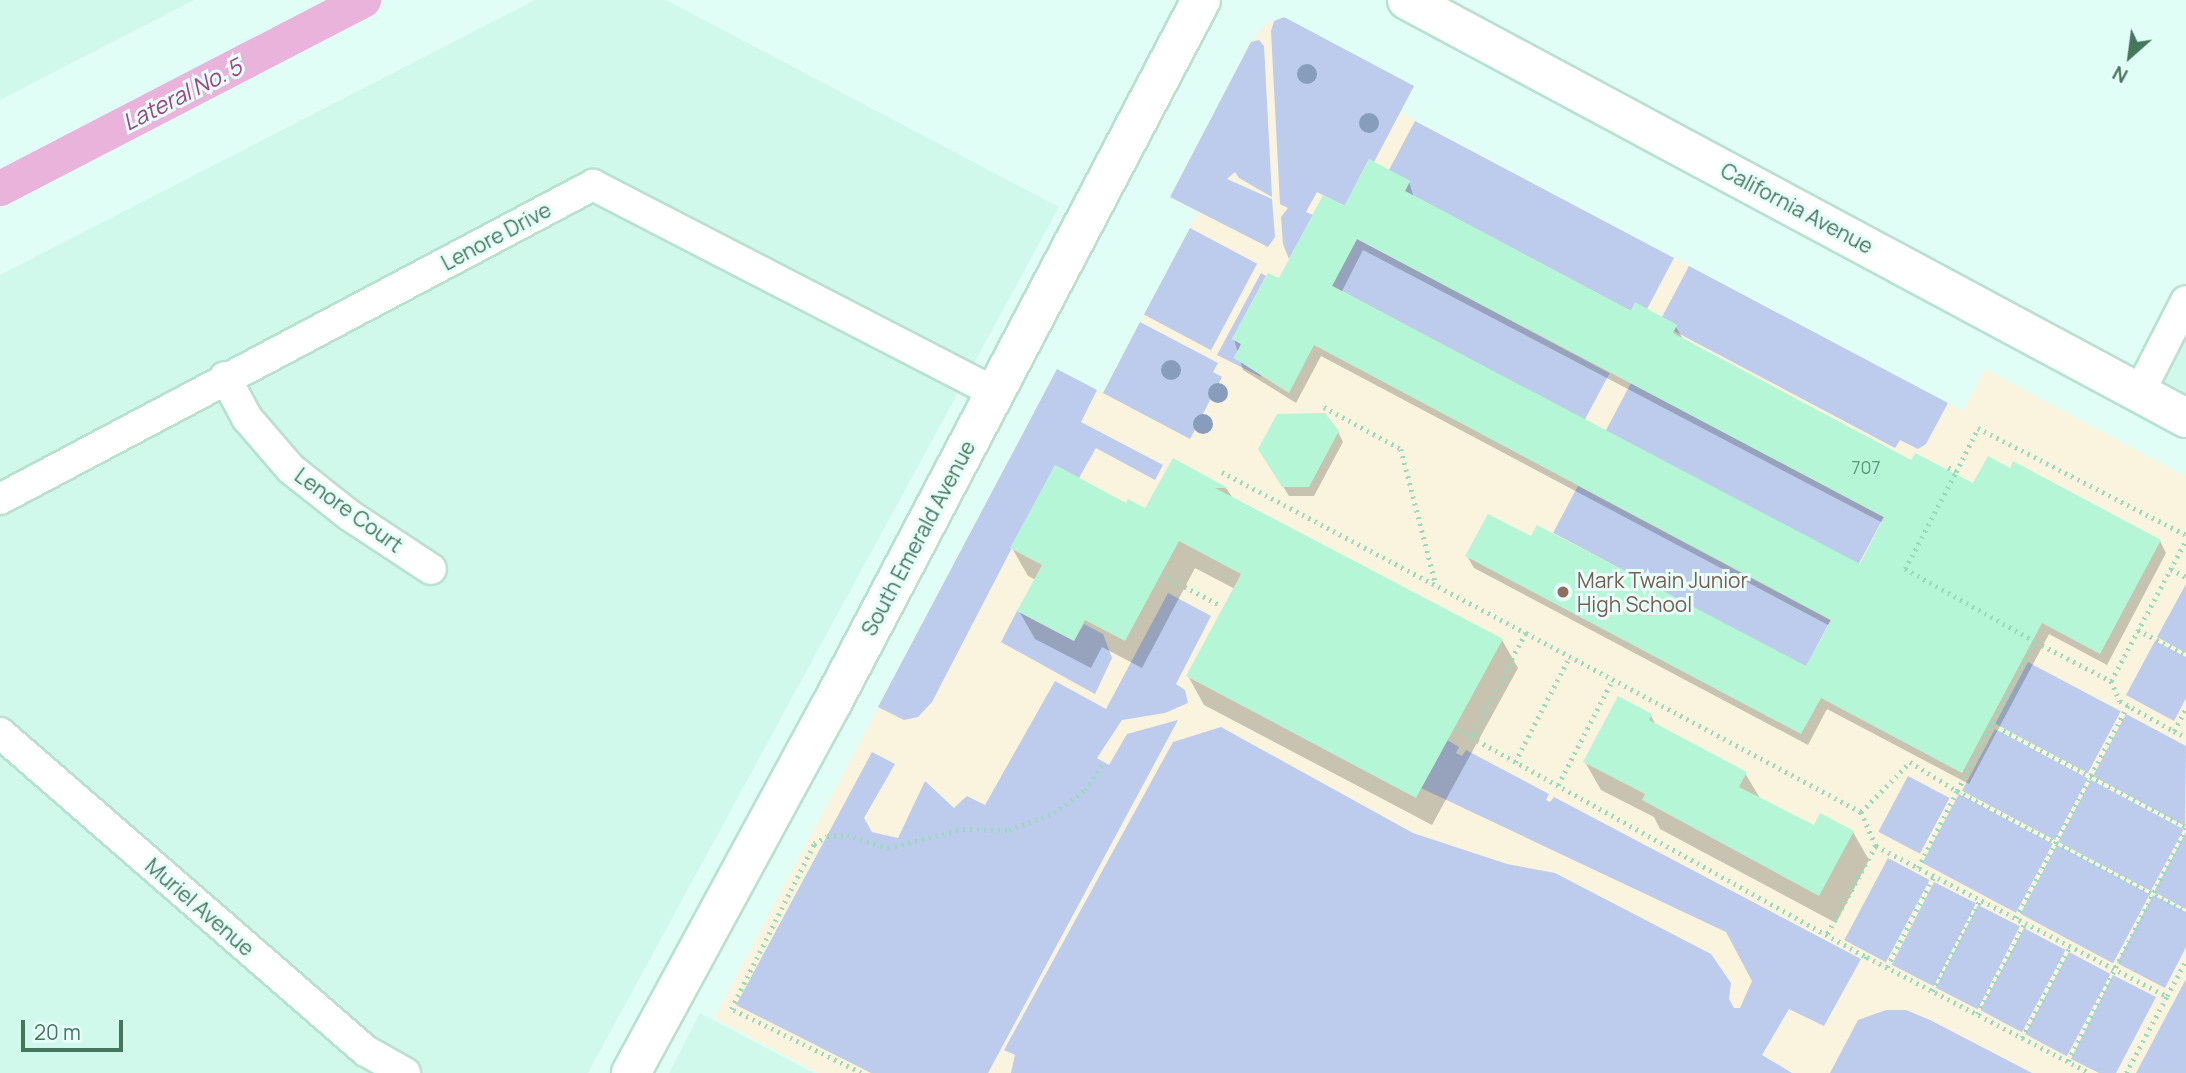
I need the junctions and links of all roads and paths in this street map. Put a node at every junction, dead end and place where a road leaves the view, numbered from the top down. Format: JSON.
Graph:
{"nodes":[{"id":1,"x":1200,"y":0,"type":"edge"},
{"id":2,"x":1407,"y":0,"type":"edge"},
{"id":3,"x":2186,"y":301,"type":"edge"},
{"id":4,"x":225,"y":377,"type":"junction"},
{"id":5,"x":994,"y":392,"type":"junction"},
{"id":6,"x":2139,"y":393,"type":"junction"},
{"id":7,"x":1324,"y":407,"type":"dead end"},
{"id":8,"x":2186,"y":418,"type":"edge"},
{"id":9,"x":1948,"y":468,"type":"dead end"},
{"id":10,"x":1222,"y":472,"type":"dead end"},
{"id":11,"x":1956,"y":472,"type":"junction"},
{"id":12,"x":0,"y":499,"type":"edge"},
{"id":13,"x":2186,"y":538,"type":"edge"},
{"id":14,"x":431,"y":569,"type":"dead end"},
{"id":15,"x":2171,"y":569,"type":"junction"},
{"id":16,"x":1166,"y":577,"type":"dead end"},
{"id":17,"x":2186,"y":577,"type":"edge"},
{"id":18,"x":1437,"y":586,"type":"junction"},
{"id":19,"x":1220,"y":605,"type":"dead end"},
{"id":20,"x":2138,"y":630,"type":"junction"},
{"id":21,"x":1526,"y":633,"type":"junction"},
{"id":22,"x":2035,"y":642,"type":"junction"},
{"id":23,"x":2186,"y":655,"type":"edge"},
{"id":24,"x":1570,"y":656,"type":"junction"},
{"id":25,"x":1613,"y":679,"type":"junction"},
{"id":26,"x":2111,"y":681,"type":"junction"},
{"id":27,"x":2128,"y":705,"type":"junction"},
{"id":28,"x":2186,"y":708,"type":"edge"},
{"id":29,"x":1991,"y":724,"type":"junction"},
{"id":30,"x":1453,"y":728,"type":"dead end"},
{"id":31,"x":2174,"y":731,"type":"junction"},
{"id":32,"x":0,"y":733,"type":"edge"},
{"id":33,"x":1471,"y":737,"type":"junction"},
{"id":34,"x":2186,"y":737,"type":"edge"},
{"id":35,"x":1104,"y":762,"type":"dead end"},
{"id":36,"x":1515,"y":762,"type":"junction"},
{"id":37,"x":2091,"y":777,"type":"junction"},
{"id":38,"x":1558,"y":785,"type":"junction"},
{"id":39,"x":1958,"y":791,"type":"junction"},
{"id":40,"x":1861,"y":812,"type":"junction"},
{"id":41,"x":2186,"y":828,"type":"edge"},
{"id":42,"x":2056,"y":843,"type":"junction"},
{"id":43,"x":1876,"y":846,"type":"junction"},
{"id":44,"x":1918,"y":867,"type":"junction"},
{"id":45,"x":1934,"y":876,"type":"junction"},
{"id":46,"x":2152,"y":894,"type":"junction"},
{"id":47,"x":1980,"y":900,"type":"junction"},
{"id":48,"x":2186,"y":911,"type":"edge"},
{"id":49,"x":2016,"y":918,"type":"junction"},
{"id":50,"x":2025,"y":923,"type":"junction"},
{"id":51,"x":1827,"y":935,"type":"junction"},
{"id":52,"x":2070,"y":946,"type":"junction"},
{"id":53,"x":2186,"y":961,"type":"edge"},
{"id":54,"x":1887,"y":967,"type":"junction"},
{"id":55,"x":2115,"y":970,"type":"junction"},
{"id":56,"x":1932,"y":991,"type":"junction"},
{"id":57,"x":2167,"y":996,"type":"junction"},
{"id":58,"x":1977,"y":1014,"type":"junction"},
{"id":59,"x":2022,"y":1038,"type":"junction"},
{"id":60,"x":2067,"y":1061,"type":"junction"},
{"id":61,"x":405,"y":1073,"type":"edge"},
{"id":62,"x":631,"y":1073,"type":"edge"},
{"id":63,"x":861,"y":1073,"type":"edge"},
{"id":64,"x":2090,"y":1073,"type":"edge"},
{"id":65,"x":2126,"y":1073,"type":"edge"}],
"edges":[{"from":1,"to":5,"type":"street","name":"South Emerald Avenue"},
{"from":2,"to":6,"type":"street","name":"California Avenue"},
{"from":3,"to":6,"type":"street"},
{"from":4,"to":5,"type":"street","name":"Lenore Drive"},
{"from":4,"to":12,"type":"street","name":"Lenore Drive"},
{"from":4,"to":14,"type":"street","name":"Lenore Court"},
{"from":5,"to":62,"type":"street","name":"South Emerald Avenue"},
{"from":6,"to":8,"type":"street","name":"California Avenue"},
{"from":7,"to":18,"type":"path"},
{"from":9,"to":11,"type":"path"},
{"from":10,"to":18,"type":"path"},
{"from":11,"to":13,"type":"path"},
{"from":11,"to":22,"type":"path"},
{"from":13,"to":15,"type":"path"},
{"from":15,"to":17,"type":"path"},
{"from":15,"to":20,"type":"path"},
{"from":16,"to":19,"type":"path"},
{"from":18,"to":21,"type":"path"},
{"from":20,"to":23,"type":"path"},
{"from":20,"to":26,"type":"path"},
{"from":21,"to":24,"type":"path"},
{"from":21,"to":33,"type":"path"},
{"from":22,"to":26,"type":"path"},
{"from":22,"to":29,"type":"path"},
{"from":24,"to":25,"type":"path"},
{"from":24,"to":36,"type":"path"},
{"from":25,"to":38,"type":"path"},
{"from":25,"to":40,"type":"path"},
{"from":26,"to":27,"type":"path"},
{"from":27,"to":31,"type":"path"},
{"from":27,"to":37,"type":"path"},
{"from":28,"to":31,"type":"path"},
{"from":29,"to":37,"type":"path"},
{"from":29,"to":39,"type":"path"},
{"from":30,"to":33,"type":"path"},
{"from":31,"to":34,"type":"path"},
{"from":32,"to":61,"type":"street","name":"Muriel Avenue"},
{"from":33,"to":36,"type":"path"},
{"from":35,"to":63,"type":"path"},
{"from":36,"to":38,"type":"path"},
{"from":37,"to":41,"type":"path"},
{"from":37,"to":42,"type":"path"},
{"from":38,"to":51,"type":"path"},
{"from":39,"to":40,"type":"path"},
{"from":39,"to":42,"type":"path"},
{"from":39,"to":44,"type":"path"},
{"from":40,"to":43,"type":"path"},
{"from":41,"to":46,"type":"path"},
{"from":42,"to":46,"type":"path"},
{"from":42,"to":49,"type":"path"},
{"from":43,"to":44,"type":"path"},
{"from":43,"to":51,"type":"path"},
{"from":44,"to":45,"type":"path"},
{"from":45,"to":47,"type":"path"},
{"from":45,"to":54,"type":"path"},
{"from":46,"to":48,"type":"path"},
{"from":46,"to":55,"type":"path"},
{"from":47,"to":49,"type":"path"},
{"from":47,"to":56,"type":"path"},
{"from":49,"to":50,"type":"path"},
{"from":50,"to":52,"type":"path"},
{"from":50,"to":58,"type":"path"},
{"from":51,"to":54,"type":"path"},
{"from":52,"to":55,"type":"path"},
{"from":52,"to":59,"type":"path"},
{"from":53,"to":57,"type":"path"},
{"from":54,"to":56,"type":"path"},
{"from":55,"to":57,"type":"path"},
{"from":55,"to":60,"type":"path"},
{"from":56,"to":58,"type":"path"},
{"from":57,"to":65,"type":"path"},
{"from":58,"to":59,"type":"path"},
{"from":59,"to":60,"type":"path"},
{"from":60,"to":64,"type":"path"}]}
